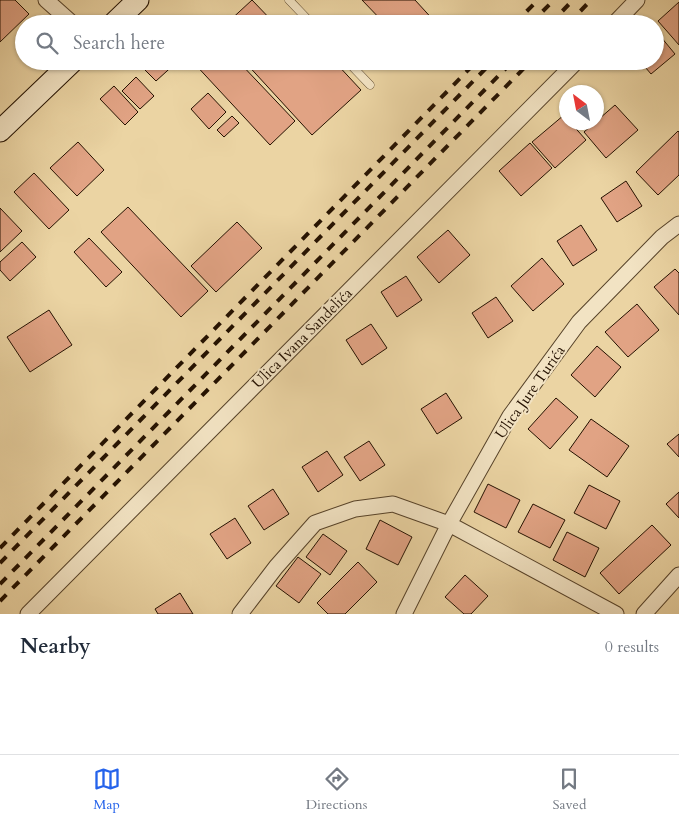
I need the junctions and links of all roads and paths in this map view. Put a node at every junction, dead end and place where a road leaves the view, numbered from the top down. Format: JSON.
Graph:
{"nodes":[{"id":1,"x":46,"y":0,"type":"edge"},
{"id":2,"x":138,"y":0,"type":"edge"},
{"id":3,"x":289,"y":0,"type":"edge"},
{"id":4,"x":637,"y":0,"type":"edge"},
{"id":5,"x":63,"y":15,"type":"edge"},
{"id":6,"x":122,"y":15,"type":"edge"},
{"id":7,"x":303,"y":15,"type":"edge"},
{"id":8,"x":623,"y":15,"type":"edge"},
{"id":9,"x":64,"y":70,"type":"edge"},
{"id":10,"x":356,"y":70,"type":"edge"},
{"id":11,"x":568,"y":70,"type":"edge"},
{"id":12,"x":370,"y":85,"type":"dead end"},
{"id":13,"x":0,"y":131,"type":"edge"},
{"id":14,"x":679,"y":224,"type":"edge"},
{"id":15,"x":449,"y":524,"type":"junction"},
{"id":16,"x":679,"y":575,"type":"edge"},
{"id":17,"x":28,"y":614,"type":"edge"},
{"id":18,"x":240,"y":614,"type":"edge"},
{"id":19,"x":404,"y":614,"type":"edge"},
{"id":20,"x":616,"y":614,"type":"edge"},
{"id":21,"x":644,"y":614,"type":"edge"}],
"edges":[{"from":1,"to":5,"type":"street"},
{"from":2,"to":6,"type":"main road"},
{"from":3,"to":7,"type":"lane"},
{"from":4,"to":8,"type":"street"},
{"from":9,"to":13,"type":"main road"},
{"from":10,"to":12,"type":"lane"},
{"from":11,"to":17,"type":"street","name":"Ulica Ivana Sandelića"},
{"from":14,"to":15,"type":"street","name":"Ulica Jure Turića"},
{"from":15,"to":18,"type":"street"},
{"from":15,"to":19,"type":"street","name":"Ulica Jure Turića"},
{"from":15,"to":20,"type":"street"},
{"from":16,"to":21,"type":"street"}]}
